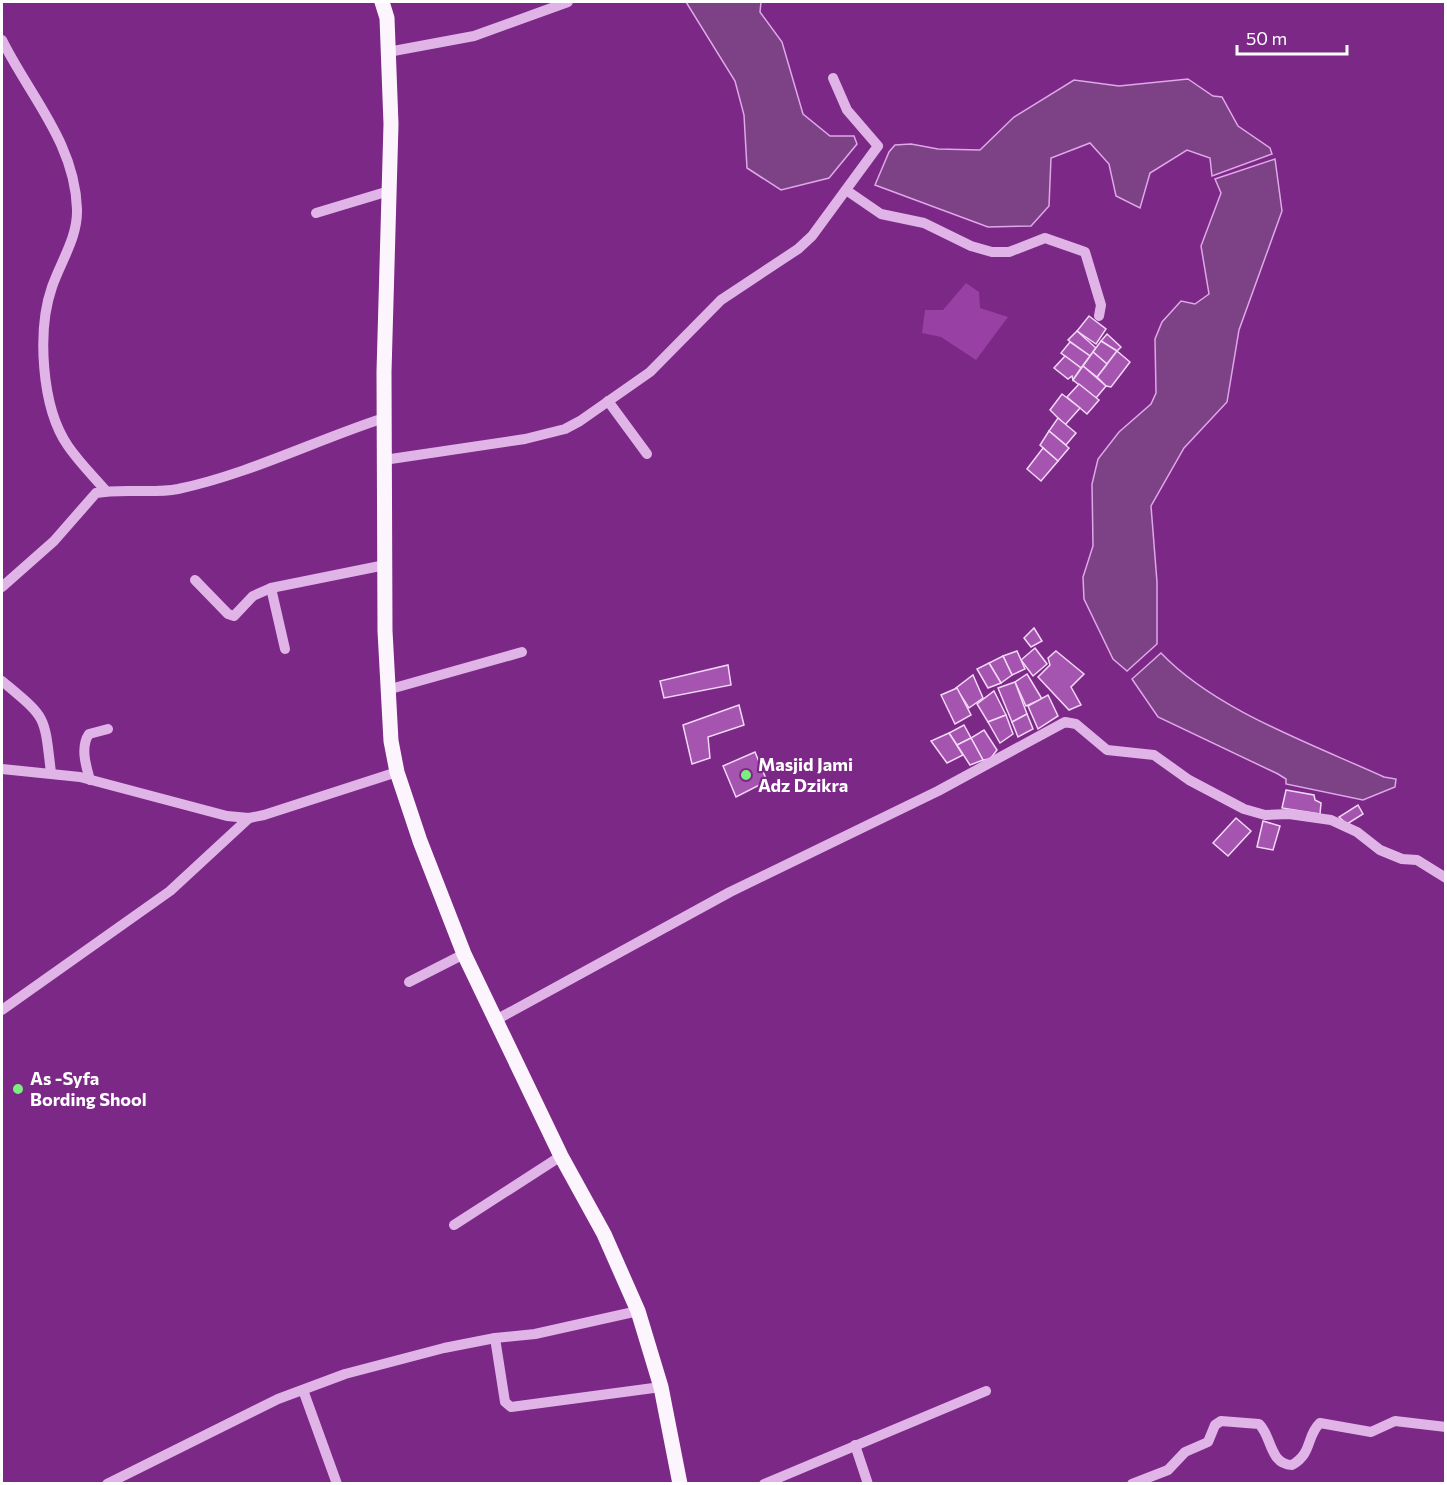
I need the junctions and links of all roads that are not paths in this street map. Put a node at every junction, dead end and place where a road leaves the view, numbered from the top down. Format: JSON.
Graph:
{"nodes":[{"id":1,"x":382,"y":2,"type":"edge"},
{"id":2,"x":568,"y":2,"type":"edge"},
{"id":3,"x":2,"y":40,"type":"edge"},
{"id":4,"x":388,"y":52,"type":"junction"},
{"id":5,"x":834,"y":78,"type":"dead end"},
{"id":6,"x":846,"y":190,"type":"junction"},
{"id":7,"x":389,"y":191,"type":"junction"},
{"id":8,"x":316,"y":213,"type":"dead end"},
{"id":9,"x":1099,"y":316,"type":"dead end"},
{"id":10,"x":608,"y":401,"type":"junction"},
{"id":11,"x":384,"y":418,"type":"junction"},
{"id":12,"x":647,"y":454,"type":"dead end"},
{"id":13,"x":384,"y":460,"type":"junction"},
{"id":14,"x":106,"y":491,"type":"junction"},
{"id":15,"x":385,"y":565,"type":"junction"},
{"id":16,"x":195,"y":580,"type":"dead end"},
{"id":17,"x":2,"y":587,"type":"edge"},
{"id":18,"x":271,"y":588,"type":"junction"},
{"id":19,"x":285,"y":649,"type":"dead end"},
{"id":20,"x":522,"y":652,"type":"dead end"},
{"id":21,"x":2,"y":681,"type":"edge"},
{"id":22,"x":387,"y":690,"type":"junction"},
{"id":23,"x":108,"y":729,"type":"dead end"},
{"id":24,"x":2,"y":769,"type":"edge"},
{"id":25,"x":397,"y":772,"type":"junction"},
{"id":26,"x":51,"y":773,"type":"junction"},
{"id":27,"x":90,"y":780,"type":"junction"},
{"id":28,"x":249,"y":818,"type":"junction"},
{"id":29,"x":1446,"y":878,"type":"edge"},
{"id":30,"x":464,"y":954,"type":"junction"},
{"id":31,"x":409,"y":982,"type":"dead end"},
{"id":32,"x":2,"y":1010,"type":"edge"},
{"id":33,"x":494,"y":1021,"type":"junction"},
{"id":34,"x":561,"y":1156,"type":"junction"},
{"id":35,"x":453,"y":1225,"type":"dead end"},
{"id":36,"x":638,"y":1311,"type":"junction"},
{"id":37,"x":495,"y":1338,"type":"junction"},
{"id":38,"x":661,"y":1387,"type":"junction"},
{"id":39,"x":303,"y":1390,"type":"junction"},
{"id":40,"x":986,"y":1391,"type":"dead end"},
{"id":41,"x":1446,"y":1427,"type":"edge"},
{"id":42,"x":855,"y":1445,"type":"junction"},
{"id":43,"x":107,"y":1484,"type":"edge"},
{"id":44,"x":337,"y":1484,"type":"edge"},
{"id":45,"x":680,"y":1484,"type":"edge"},
{"id":46,"x":764,"y":1484,"type":"edge"},
{"id":47,"x":868,"y":1484,"type":"edge"},
{"id":48,"x":1132,"y":1484,"type":"edge"}],
"edges":[{"from":1,"to":4,"type":"main road"},
{"from":2,"to":4,"type":"street"},
{"from":3,"to":14,"type":"street"},
{"from":4,"to":7,"type":"main road"},
{"from":5,"to":6,"type":"street"},
{"from":6,"to":9,"type":"street"},
{"from":6,"to":10,"type":"street"},
{"from":7,"to":8,"type":"street"},
{"from":7,"to":11,"type":"main road"},
{"from":10,"to":12,"type":"street"},
{"from":10,"to":13,"type":"street"},
{"from":11,"to":13,"type":"main road"},
{"from":11,"to":14,"type":"street"},
{"from":13,"to":15,"type":"main road"},
{"from":14,"to":17,"type":"street"},
{"from":15,"to":18,"type":"street"},
{"from":15,"to":22,"type":"main road"},
{"from":16,"to":18,"type":"street"},
{"from":18,"to":19,"type":"street"},
{"from":20,"to":22,"type":"street"},
{"from":21,"to":26,"type":"street"},
{"from":22,"to":25,"type":"main road"},
{"from":23,"to":27,"type":"street"},
{"from":24,"to":26,"type":"street"},
{"from":25,"to":28,"type":"street"},
{"from":25,"to":30,"type":"main road"},
{"from":26,"to":27,"type":"street"},
{"from":27,"to":28,"type":"street"},
{"from":28,"to":32,"type":"street"},
{"from":29,"to":33,"type":"street"},
{"from":30,"to":31,"type":"street"},
{"from":30,"to":33,"type":"main road"},
{"from":33,"to":34,"type":"main road"},
{"from":34,"to":35,"type":"street"},
{"from":34,"to":36,"type":"main road"},
{"from":36,"to":37,"type":"street"},
{"from":36,"to":38,"type":"main road"},
{"from":37,"to":38,"type":"street"},
{"from":37,"to":39,"type":"street"},
{"from":38,"to":45,"type":"main road"},
{"from":39,"to":43,"type":"street"},
{"from":39,"to":44,"type":"street"},
{"from":40,"to":42,"type":"street"},
{"from":41,"to":48,"type":"street"},
{"from":42,"to":46,"type":"street"},
{"from":42,"to":47,"type":"street"}]}
